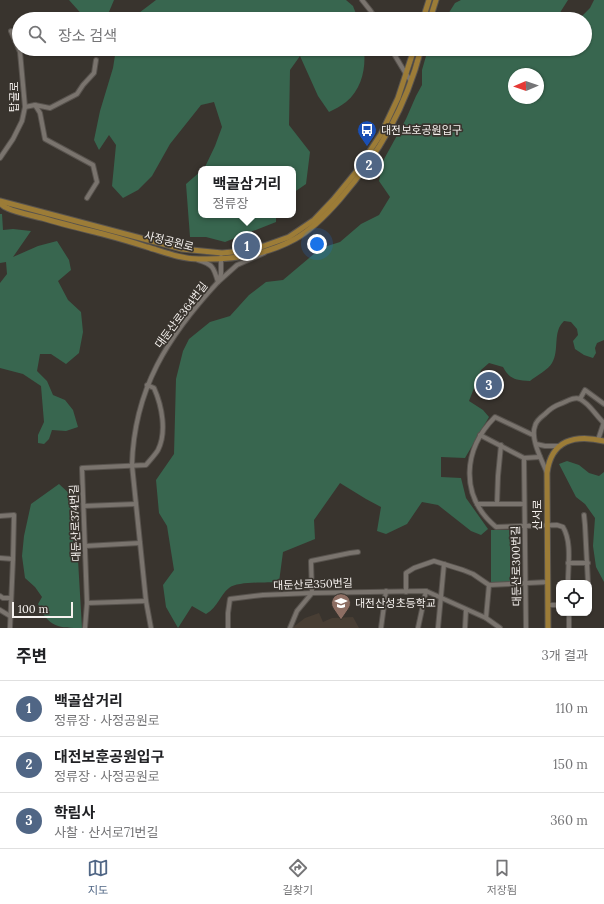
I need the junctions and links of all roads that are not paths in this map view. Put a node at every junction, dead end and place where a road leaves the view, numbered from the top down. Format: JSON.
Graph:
{"nodes":[{"id":1,"x":362,"y":0,"type":"edge"},
{"id":2,"x":429,"y":0,"type":"edge"},
{"id":3,"x":436,"y":0,"type":"edge"},
{"id":4,"x":371,"y":12,"type":"edge"},
{"id":5,"x":425,"y":12,"type":"edge"},
{"id":6,"x":432,"y":12,"type":"edge"},
{"id":7,"x":20,"y":56,"type":"edge"},
{"id":8,"x":395,"y":56,"type":"edge"},
{"id":9,"x":412,"y":56,"type":"edge"},
{"id":10,"x":420,"y":56,"type":"edge"},
{"id":11,"x":96,"y":60,"type":"dead end"},
{"id":12,"x":406,"y":74,"type":"junction"},
{"id":13,"x":411,"y":81,"type":"junction"},
{"id":14,"x":35,"y":106,"type":"junction"},
{"id":15,"x":25,"y":107,"type":"junction"},
{"id":16,"x":0,"y":158,"type":"edge"},
{"id":17,"x":87,"y":198,"type":"dead end"},
{"id":18,"x":0,"y":202,"type":"edge"},
{"id":19,"x":273,"y":249,"type":"junction"},
{"id":20,"x":222,"y":256,"type":"junction"},
{"id":21,"x":186,"y":258,"type":"junction"},
{"id":22,"x":218,"y":282,"type":"junction"},
{"id":23,"x":148,"y":385,"type":"junction"},
{"id":24,"x":580,"y":399,"type":"junction"},
{"id":25,"x":604,"y":404,"type":"edge"},
{"id":26,"x":604,"y":423,"type":"edge"},
{"id":27,"x":480,"y":435,"type":"junction"},
{"id":28,"x":534,"y":435,"type":"junction"},
{"id":29,"x":598,"y":440,"type":"junction"},
{"id":30,"x":604,"y":441,"type":"edge"},
{"id":31,"x":536,"y":444,"type":"junction"},
{"id":32,"x":501,"y":445,"type":"junction"},
{"id":33,"x":560,"y":446,"type":"junction"},
{"id":34,"x":540,"y":456,"type":"junction"},
{"id":35,"x":524,"y":458,"type":"junction"},
{"id":36,"x":132,"y":465,"type":"junction"},
{"id":37,"x":547,"y":473,"type":"junction"},
{"id":38,"x":136,"y":504,"type":"junction"},
{"id":39,"x":477,"y":504,"type":"junction"},
{"id":40,"x":497,"y":504,"type":"junction"},
{"id":41,"x":524,"y":504,"type":"junction"},
{"id":42,"x":84,"y":506,"type":"junction"},
{"id":43,"x":584,"y":514,"type":"dead end"},
{"id":44,"x":0,"y":516,"type":"edge"},
{"id":45,"x":547,"y":526,"type":"junction"},
{"id":46,"x":525,"y":527,"type":"junction"},
{"id":47,"x":140,"y":543,"type":"junction"},
{"id":48,"x":85,"y":546,"type":"junction"},
{"id":49,"x":358,"y":552,"type":"dead end"},
{"id":50,"x":0,"y":558,"type":"edge"},
{"id":51,"x":13,"y":559,"type":"junction"},
{"id":52,"x":568,"y":563,"type":"junction"},
{"id":53,"x":588,"y":563,"type":"junction"},
{"id":54,"x":444,"y":564,"type":"junction"},
{"id":55,"x":568,"y":580,"type":"edge"},
{"id":56,"x":588,"y":580,"type":"edge"},
{"id":57,"x":548,"y":582,"type":"junction"},
{"id":58,"x":526,"y":584,"type":"junction"},
{"id":59,"x":489,"y":585,"type":"junction"},
{"id":60,"x":386,"y":591,"type":"junction"},
{"id":61,"x":426,"y":591,"type":"junction"},
{"id":62,"x":406,"y":592,"type":"junction"},
{"id":63,"x":312,"y":593,"type":"junction"},
{"id":64,"x":0,"y":596,"type":"edge"},
{"id":65,"x":11,"y":598,"type":"junction"},
{"id":66,"x":440,"y":598,"type":"junction"},
{"id":67,"x":146,"y":601,"type":"junction"},
{"id":68,"x":87,"y":603,"type":"junction"},
{"id":69,"x":548,"y":605,"type":"junction"},
{"id":70,"x":556,"y":605,"type":"edge"},
{"id":71,"x":0,"y":610,"type":"edge"},
{"id":72,"x":466,"y":610,"type":"junction"},
{"id":73,"x":10,"y":616,"type":"junction"},
{"id":74,"x":569,"y":616,"type":"edge"},
{"id":75,"x":486,"y":618,"type":"junction"},
{"id":76,"x":10,"y":628,"type":"edge"},
{"id":77,"x":85,"y":628,"type":"edge"},
{"id":78,"x":151,"y":628,"type":"edge"},
{"id":79,"x":228,"y":628,"type":"edge"},
{"id":80,"x":290,"y":628,"type":"edge"},
{"id":81,"x":381,"y":628,"type":"edge"},
{"id":82,"x":418,"y":628,"type":"edge"},
{"id":83,"x":438,"y":628,"type":"edge"},
{"id":84,"x":465,"y":628,"type":"edge"},
{"id":85,"x":500,"y":628,"type":"edge"},
{"id":86,"x":526,"y":628,"type":"edge"},
{"id":87,"x":548,"y":628,"type":"edge"},
{"id":88,"x":569,"y":628,"type":"edge"}],
"edges":[{"from":1,"to":4,"type":"street"},
{"from":2,"to":5,"type":"main road"},
{"from":3,"to":6,"type":"main road"},
{"from":7,"to":15,"type":"street","name":"탑골로"},
{"from":8,"to":12,"type":"street"},
{"from":9,"to":12,"type":"main road","name":"사정공원로"},
{"from":10,"to":13,"type":"main road","name":"사정공원로"},
{"from":11,"to":14,"type":"street"},
{"from":12,"to":13,"type":"street"},
{"from":12,"to":20,"type":"main road","name":"사정공원로"},
{"from":13,"to":19,"type":"main road","name":"사정공원로"},
{"from":14,"to":15,"type":"street"},
{"from":14,"to":17,"type":"street"},
{"from":15,"to":16,"type":"street","name":"탑골로"},
{"from":18,"to":20,"type":"main road","name":"사정공원로"},
{"from":18,"to":21,"type":"main road","name":"사정공원로"},
{"from":19,"to":20,"type":"main road","name":"사정공원로"},
{"from":19,"to":22,"type":"street"},
{"from":20,"to":21,"type":"main road","name":"사정공원로"},
{"from":20,"to":22,"type":"street","name":"대둔산로364번길"},
{"from":21,"to":22,"type":"street"},
{"from":22,"to":23,"type":"street","name":"대둔산로364번길"},
{"from":23,"to":36,"type":"street","name":"대둔산로364번길"},
{"from":23,"to":36,"type":"street"},
{"from":24,"to":25,"type":"street"},
{"from":24,"to":26,"type":"street"},
{"from":24,"to":28,"type":"street"},
{"from":26,"to":29,"type":"street"},
{"from":27,"to":28,"type":"street"},
{"from":27,"to":32,"type":"street"},
{"from":27,"to":39,"type":"street"},
{"from":28,"to":31,"type":"street"},
{"from":29,"to":30,"type":"main road"},
{"from":29,"to":33,"type":"main road"},
{"from":31,"to":33,"type":"street"},
{"from":31,"to":34,"type":"street"},
{"from":32,"to":35,"type":"street"},
{"from":32,"to":40,"type":"street"},
{"from":33,"to":37,"type":"main road","name":"산서로"},
{"from":34,"to":35,"type":"street"},
{"from":34,"to":37,"type":"street"},
{"from":35,"to":41,"type":"street","name":"대둔산로300번길"},
{"from":36,"to":38,"type":"street","name":"대둔산로364번길"},
{"from":36,"to":42,"type":"street","name":"대둔산로374번길"},
{"from":37,"to":45,"type":"main road","name":"산서로"},
{"from":38,"to":42,"type":"street"},
{"from":38,"to":47,"type":"street","name":"대둔산로364번길"},
{"from":39,"to":40,"type":"street"},
{"from":39,"to":46,"type":"street"},
{"from":40,"to":41,"type":"street"},
{"from":41,"to":46,"type":"street","name":"대둔산로300번길"},
{"from":42,"to":48,"type":"street","name":"대둔산로374번길"},
{"from":43,"to":53,"type":"street"},
{"from":44,"to":51,"type":"street"},
{"from":45,"to":46,"type":"street"},
{"from":45,"to":52,"type":"street"},
{"from":45,"to":57,"type":"main road","name":"산서로"},
{"from":46,"to":58,"type":"street","name":"대둔산로300번길"},
{"from":47,"to":48,"type":"street"},
{"from":47,"to":67,"type":"street","name":"대둔산로364번길"},
{"from":48,"to":68,"type":"street","name":"대둔산로374번길"},
{"from":49,"to":63,"type":"street"},
{"from":50,"to":51,"type":"street"},
{"from":51,"to":65,"type":"street"},
{"from":52,"to":53,"type":"street"},
{"from":52,"to":55,"type":"street"},
{"from":53,"to":56,"type":"street"},
{"from":54,"to":59,"type":"street"},
{"from":54,"to":62,"type":"street"},
{"from":54,"to":66,"type":"street"},
{"from":57,"to":58,"type":"street"},
{"from":57,"to":69,"type":"main road","name":"산서로"},
{"from":58,"to":59,"type":"street"},
{"from":58,"to":86,"type":"street","name":"대둔산로300번길"},
{"from":59,"to":75,"type":"street"},
{"from":60,"to":62,"type":"street","name":"대둔산로350번길"},
{"from":60,"to":63,"type":"street","name":"대둔산로350번길"},
{"from":60,"to":81,"type":"street"},
{"from":61,"to":62,"type":"street","name":"대둔산로350번길"},
{"from":61,"to":66,"type":"street","name":"대둔산로350번길"},
{"from":61,"to":82,"type":"street"},
{"from":63,"to":79,"type":"street","name":"대둔산로350번길"},
{"from":63,"to":80,"type":"street"},
{"from":64,"to":65,"type":"street"},
{"from":65,"to":73,"type":"street"},
{"from":66,"to":72,"type":"street","name":"대둔산로350번길"},
{"from":66,"to":83,"type":"street"},
{"from":67,"to":68,"type":"street"},
{"from":67,"to":78,"type":"street","name":"대둔산로364번길"},
{"from":68,"to":77,"type":"street","name":"대둔산로374번길"},
{"from":69,"to":70,"type":"street"},
{"from":69,"to":87,"type":"main road","name":"산서로"},
{"from":71,"to":73,"type":"street"},
{"from":72,"to":75,"type":"street","name":"대둔산로350번길"},
{"from":72,"to":84,"type":"street"},
{"from":73,"to":76,"type":"street"},
{"from":74,"to":88,"type":"street"},
{"from":75,"to":85,"type":"street","name":"대둔산로350번길"}]}
